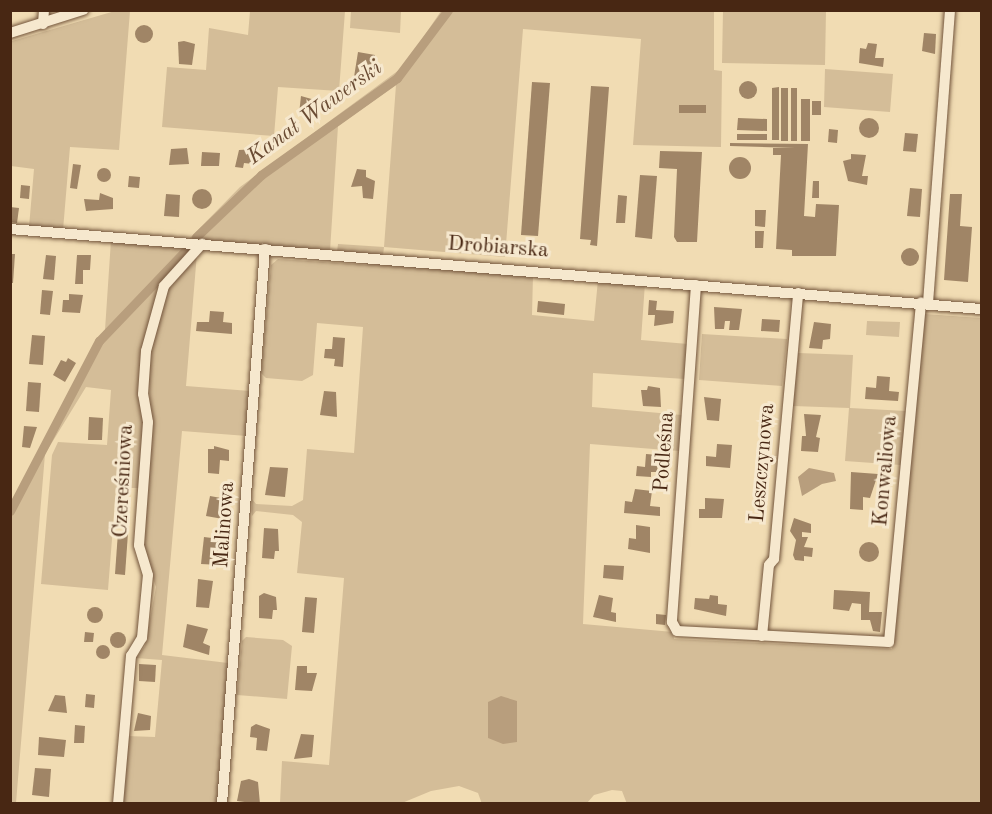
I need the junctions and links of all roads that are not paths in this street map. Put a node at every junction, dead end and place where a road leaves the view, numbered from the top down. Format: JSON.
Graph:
{"nodes":[{"id":1,"x":44,"y":10,"type":"edge"},
{"id":2,"x":83,"y":10,"type":"edge"},
{"id":3,"x":950,"y":10,"type":"edge"},
{"id":4,"x":43,"y":24,"type":"junction"},
{"id":5,"x":10,"y":33,"type":"edge"},
{"id":6,"x":10,"y":229,"type":"edge"},
{"id":7,"x":202,"y":244,"type":"junction"},
{"id":8,"x":265,"y":249,"type":"junction"},
{"id":9,"x":696,"y":285,"type":"junction"},
{"id":10,"x":798,"y":293,"type":"junction"},
{"id":11,"x":924,"y":303,"type":"junction"},
{"id":12,"x":981,"y":309,"type":"edge"},
{"id":13,"x":762,"y":636,"type":"junction"},
{"id":14,"x":118,"y":804,"type":"edge"},
{"id":15,"x":222,"y":804,"type":"edge"}],
"edges":[{"from":1,"to":4,"type":"street"},
{"from":2,"to":4,"type":"street"},
{"from":3,"to":11,"type":"street","name":"Konwaliowa"},
{"from":4,"to":5,"type":"street"},
{"from":6,"to":7,"type":"street","name":"Drobiarska"},
{"from":7,"to":8,"type":"street","name":"Drobiarska"},
{"from":7,"to":14,"type":"street","name":"Czereśniowa"},
{"from":8,"to":9,"type":"street","name":"Drobiarska"},
{"from":8,"to":15,"type":"street","name":"Malinowa"},
{"from":9,"to":10,"type":"street","name":"Drobiarska"},
{"from":9,"to":13,"type":"street","name":"Podleśna"},
{"from":10,"to":11,"type":"street","name":"Drobiarska"},
{"from":10,"to":13,"type":"street","name":"Leszczynowa"},
{"from":11,"to":12,"type":"street","name":"Drobiarska"},
{"from":11,"to":13,"type":"street","name":"Konwaliowa"}]}
